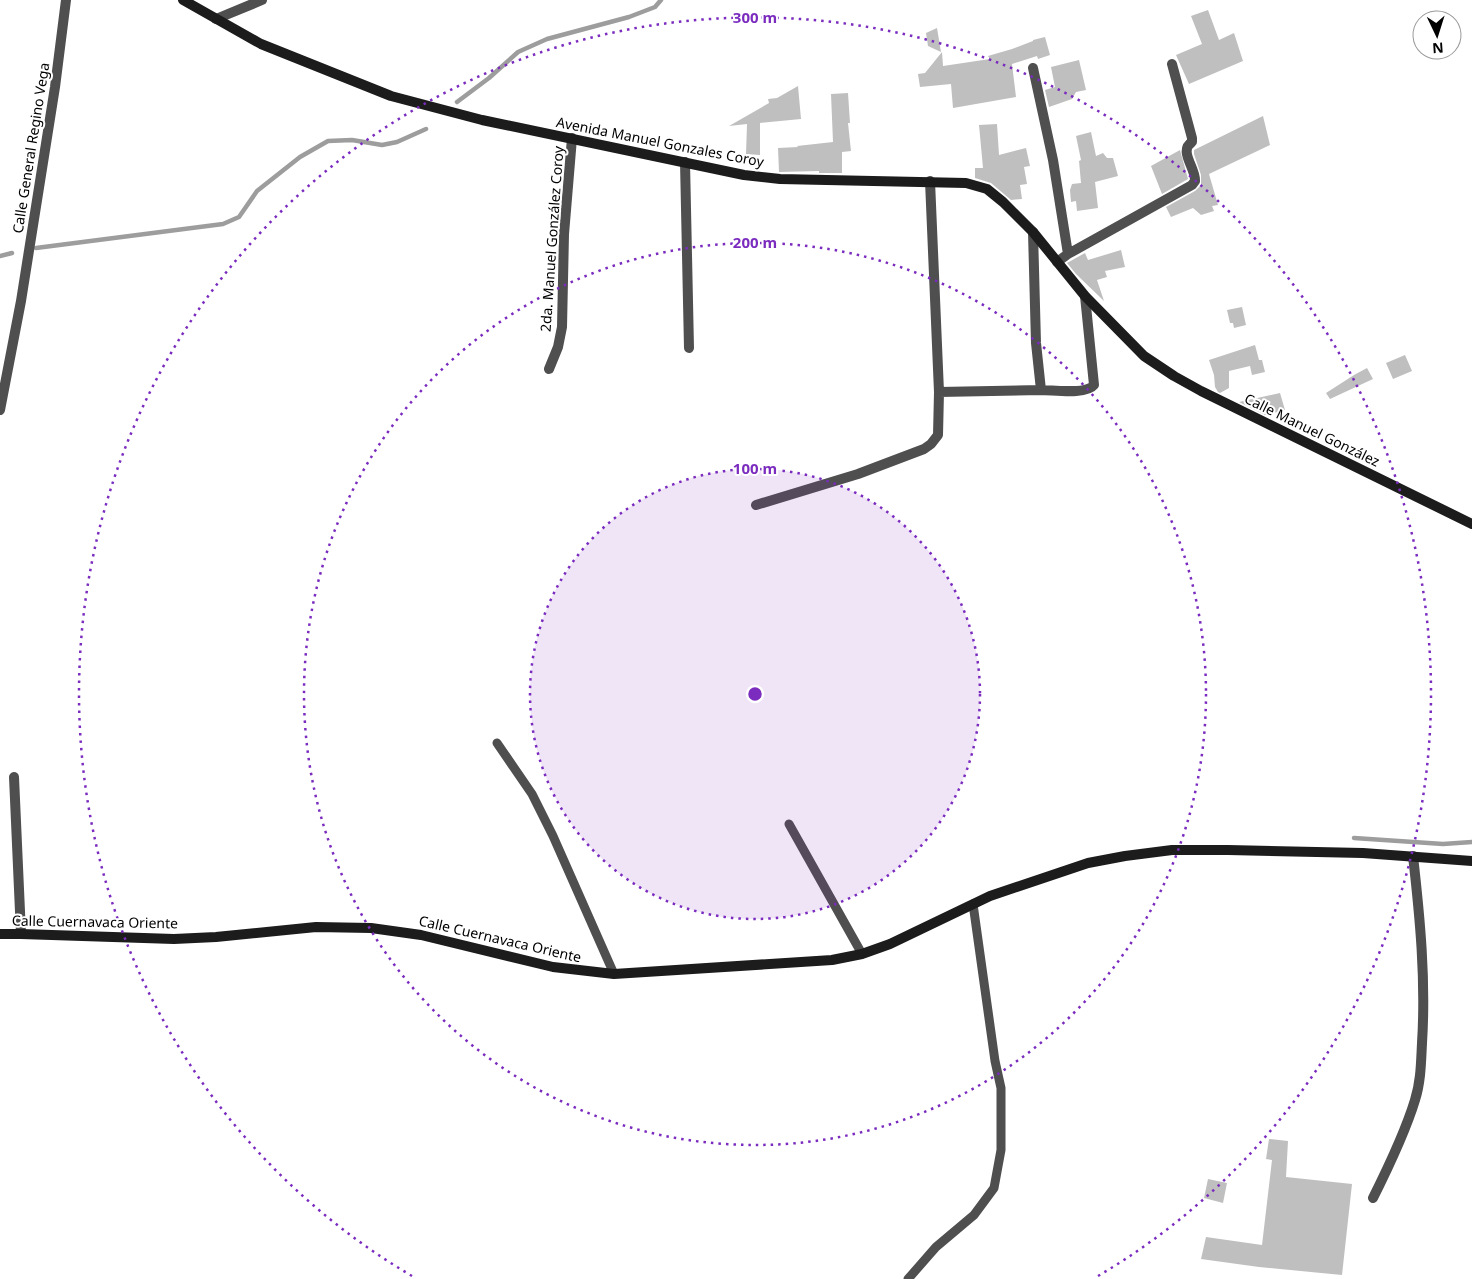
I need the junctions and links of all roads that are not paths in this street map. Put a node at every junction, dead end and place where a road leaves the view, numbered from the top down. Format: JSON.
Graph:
{"nodes":[{"id":1,"x":66,"y":0,"type":"edge"},
{"id":2,"x":183,"y":0,"type":"edge"},
{"id":3,"x":262,"y":0,"type":"edge"},
{"id":4,"x":197,"y":4,"type":"edge"},
{"id":5,"x":216,"y":19,"type":"junction"},
{"id":6,"x":1172,"y":64,"type":"dead end"},
{"id":7,"x":1034,"y":68,"type":"dead end"},
{"id":8,"x":572,"y":138,"type":"junction"},
{"id":9,"x":685,"y":162,"type":"junction"},
{"id":10,"x":930,"y":181,"type":"junction"},
{"id":11,"x":1033,"y":232,"type":"junction"},
{"id":12,"x":1068,"y":254,"type":"junction"},
{"id":13,"x":1057,"y":262,"type":"junction"},
{"id":14,"x":1085,"y":296,"type":"junction"},
{"id":15,"x":689,"y":348,"type":"dead end"},
{"id":16,"x":1144,"y":356,"type":"joint"},
{"id":17,"x":549,"y":369,"type":"dead end"},
{"id":18,"x":1041,"y":390,"type":"junction"},
{"id":19,"x":939,"y":392,"type":"junction"},
{"id":20,"x":0,"y":410,"type":"edge"},
{"id":21,"x":756,"y":506,"type":"dead end"},
{"id":22,"x":1472,"y":524,"type":"edge"},
{"id":23,"x":497,"y":743,"type":"dead end"},
{"id":24,"x":14,"y":777,"type":"dead end"},
{"id":25,"x":789,"y":824,"type":"dead end"},
{"id":26,"x":1413,"y":856,"type":"junction"},
{"id":27,"x":1472,"y":861,"type":"edge"},
{"id":28,"x":973,"y":904,"type":"junction"},
{"id":29,"x":0,"y":934,"type":"edge"},
{"id":30,"x":21,"y":934,"type":"junction"},
{"id":31,"x":862,"y":954,"type":"junction"},
{"id":32,"x":614,"y":974,"type":"junction"},
{"id":33,"x":1374,"y":1198,"type":"dead end"},
{"id":34,"x":908,"y":1279,"type":"edge"}],
"edges":[{"from":1,"to":20,"type":"street","name":"Calle General Regino Vega"},
{"from":2,"to":4,"type":"main road","name":"Avenida Manuel Gonzales Coroy"},
{"from":3,"to":5,"type":"street"},
{"from":4,"to":5,"type":"main road","name":"Avenida Manuel Gonzales Coroy"},
{"from":5,"to":8,"type":"main road","name":"Avenida Manuel Gonzales Coroy"},
{"from":6,"to":12,"type":"street"},
{"from":7,"to":12,"type":"street"},
{"from":8,"to":9,"type":"main road","name":"Avenida Manuel Gonzales Coroy"},
{"from":8,"to":17,"type":"street","name":"2da. Manuel González Coroy"},
{"from":9,"to":10,"type":"main road","name":"Avenida Manuel Gonzales Coroy"},
{"from":9,"to":15,"type":"street"},
{"from":10,"to":11,"type":"main road","name":"Avenida Manuel Gonzales Coroy"},
{"from":10,"to":19,"type":"street"},
{"from":11,"to":13,"type":"main road","name":"Avenida Manuel Gonzales Coroy"},
{"from":11,"to":18,"type":"street"},
{"from":12,"to":13,"type":"street"},
{"from":13,"to":14,"type":"main road","name":"Avenida Manuel Gonzales Coroy"},
{"from":14,"to":16,"type":"main road","name":"Avenida Manuel Gonzales Coroy"},
{"from":14,"to":18,"type":"street"},
{"from":16,"to":22,"type":"main road","name":"Calle Manuel González"},
{"from":18,"to":19,"type":"street"},
{"from":19,"to":21,"type":"street"},
{"from":23,"to":32,"type":"lane"},
{"from":24,"to":30,"type":"street"},
{"from":25,"to":31,"type":"lane"},
{"from":26,"to":27,"type":"main road","name":"Calle Cuernavaca Oriente"},
{"from":26,"to":28,"type":"main road","name":"Calle Cuernavaca Oriente"},
{"from":26,"to":33,"type":"street"},
{"from":28,"to":31,"type":"main road","name":"Calle Cuernavaca Oriente"},
{"from":28,"to":34,"type":"lane"},
{"from":29,"to":30,"type":"main road","name":"Calle Cuernavaca Oriente"},
{"from":30,"to":32,"type":"main road","name":"Calle Cuernavaca Oriente"},
{"from":31,"to":32,"type":"main road","name":"Calle Cuernavaca Oriente"}]}
